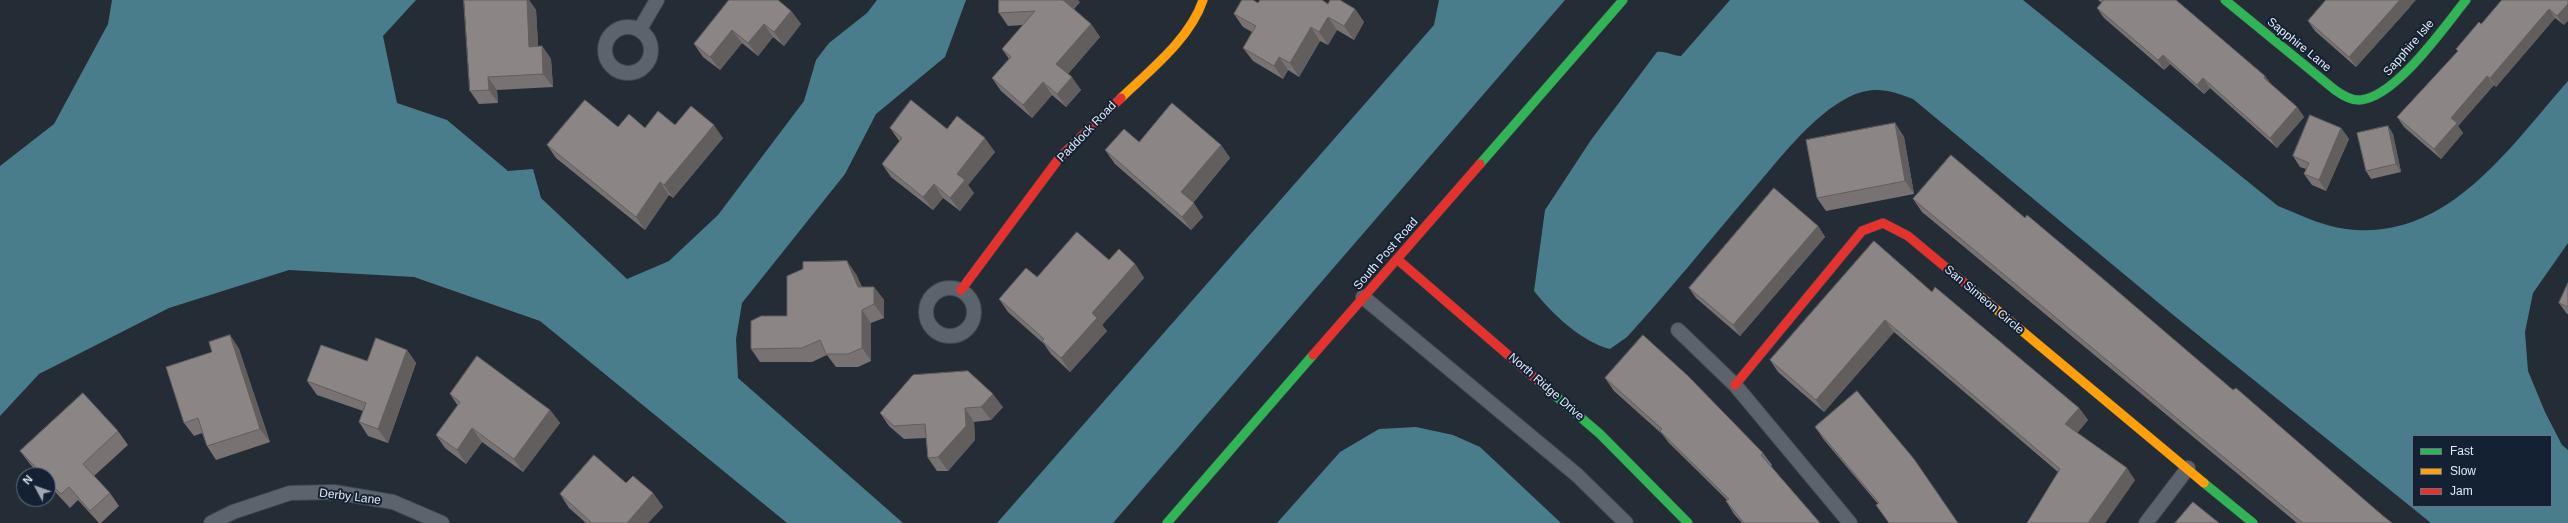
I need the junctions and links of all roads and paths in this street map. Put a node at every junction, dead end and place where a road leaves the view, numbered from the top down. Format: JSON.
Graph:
{"nodes":[{"id":1,"x":657,"y":0,"type":"edge"},
{"id":2,"x":1203,"y":0,"type":"edge"},
{"id":3,"x":1623,"y":0,"type":"edge"},
{"id":4,"x":2225,"y":0,"type":"edge"},
{"id":5,"x":2466,"y":0,"type":"edge"},
{"id":6,"x":640,"y":29,"type":"dead end"},
{"id":7,"x":2362,"y":101,"type":"joint"},
{"id":8,"x":1398,"y":259,"type":"junction"},
{"id":9,"x":961,"y":290,"type":"dead end"},
{"id":10,"x":1363,"y":297,"type":"junction"},
{"id":11,"x":1678,"y":330,"type":"dead end"},
{"id":12,"x":1735,"y":385,"type":"junction"},
{"id":13,"x":2188,"y":468,"type":"junction"},
{"id":14,"x":211,"y":523,"type":"edge"},
{"id":15,"x":442,"y":523,"type":"edge"},
{"id":16,"x":1167,"y":523,"type":"edge"},
{"id":17,"x":1626,"y":523,"type":"edge"},
{"id":18,"x":1688,"y":523,"type":"edge"},
{"id":19,"x":1850,"y":523,"type":"edge"},
{"id":20,"x":2146,"y":523,"type":"edge"},
{"id":21,"x":2253,"y":523,"type":"edge"}],
"edges":[{"from":1,"to":6,"type":"street"},
{"from":2,"to":9,"type":"street","name":"Paddock Road"},
{"from":3,"to":8,"type":"street","name":"South Post Road"},
{"from":4,"to":7,"type":"street","name":"Sapphire Lane"},
{"from":5,"to":7,"type":"street","name":"Sapphire Isle"},
{"from":8,"to":10,"type":"street","name":"South Post Road"},
{"from":8,"to":18,"type":"street","name":"North Ridge Drive"},
{"from":10,"to":16,"type":"street","name":"South Post Road"},
{"from":10,"to":17,"type":"street"},
{"from":11,"to":12,"type":"street"},
{"from":12,"to":13,"type":"street","name":"San Simeon Circle"},
{"from":12,"to":19,"type":"street"},
{"from":13,"to":20,"type":"street"},
{"from":13,"to":21,"type":"street","name":"San Simeon Circle"},
{"from":14,"to":15,"type":"street","name":"Derby Lane"}]}
